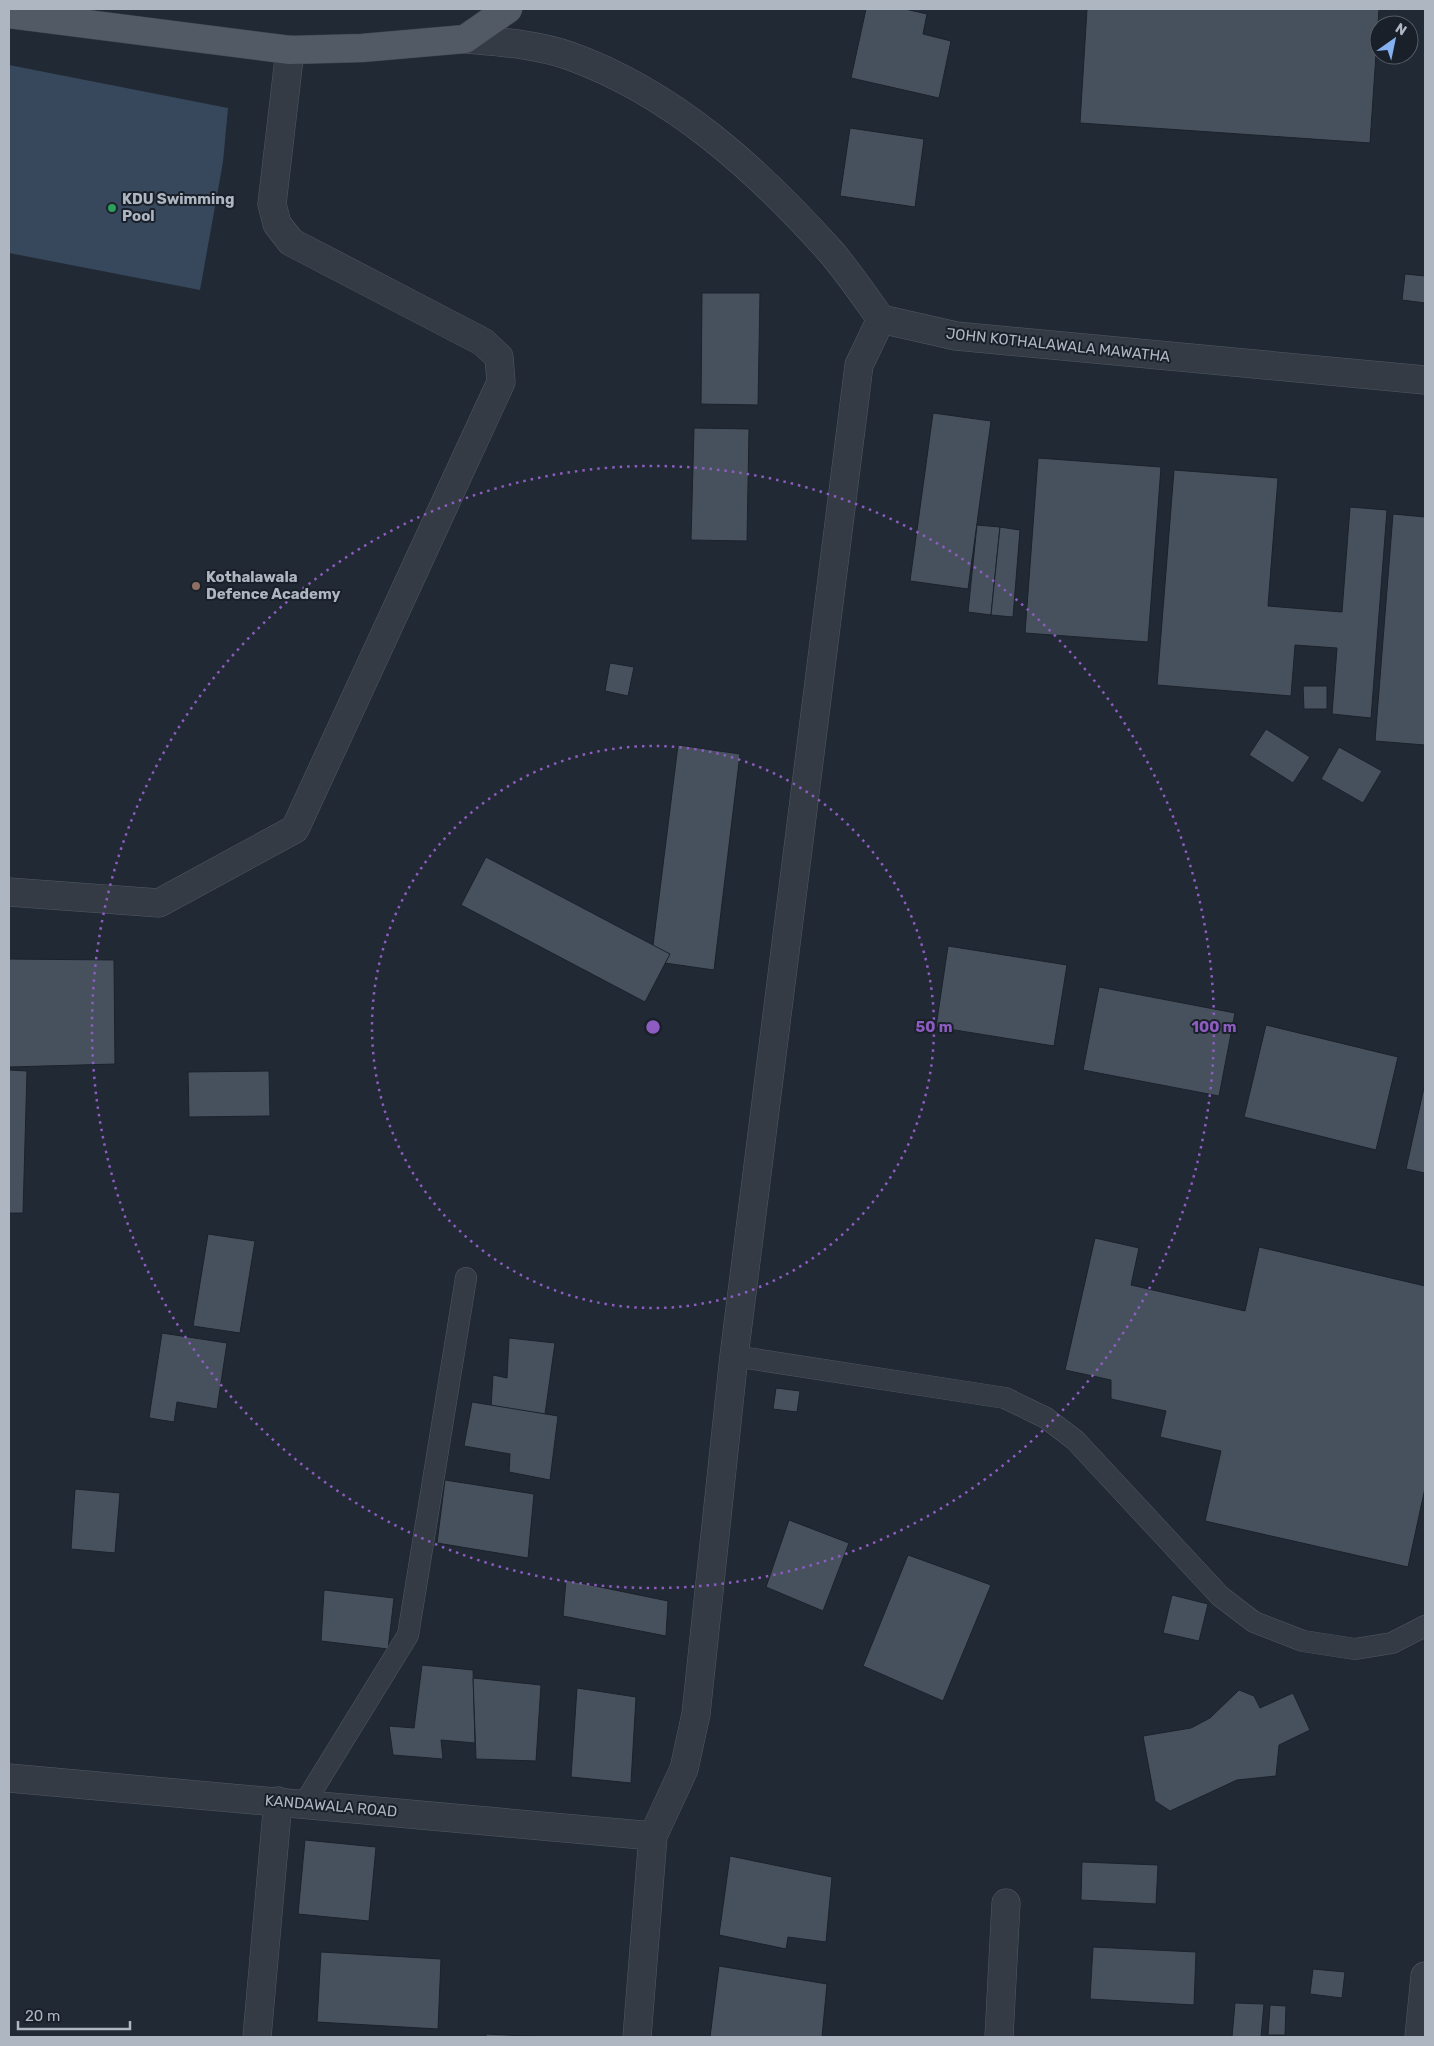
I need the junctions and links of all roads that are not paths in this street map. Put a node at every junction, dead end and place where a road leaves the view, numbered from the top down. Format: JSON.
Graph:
{"nodes":[{"id":1,"x":508,"y":9,"type":"edge"},
{"id":2,"x":9,"y":14,"type":"edge"},
{"id":3,"x":465,"y":38,"type":"junction"},
{"id":4,"x":290,"y":50,"type":"junction"},
{"id":5,"x":881,"y":319,"type":"junction"},
{"id":6,"x":1425,"y":380,"type":"edge"},
{"id":7,"x":9,"y":892,"type":"edge"},
{"id":8,"x":466,"y":1278,"type":"dead end"},
{"id":9,"x":734,"y":1356,"type":"junction"},
{"id":10,"x":1425,"y":1626,"type":"edge"},
{"id":11,"x":9,"y":1778,"type":"edge"},
{"id":12,"x":291,"y":1802,"type":"junction"},
{"id":13,"x":653,"y":1836,"type":"junction"},
{"id":14,"x":1006,"y":1903,"type":"dead end"},
{"id":15,"x":1425,"y":1976,"type":"edge"},
{"id":16,"x":257,"y":2037,"type":"edge"},
{"id":17,"x":637,"y":2037,"type":"edge"},
{"id":18,"x":1000,"y":2037,"type":"edge"},
{"id":19,"x":1419,"y":2037,"type":"edge"}],
"edges":[{"from":1,"to":3,"type":"main road"},
{"from":2,"to":4,"type":"main road"},
{"from":3,"to":4,"type":"main road"},
{"from":3,"to":5,"type":"street"},
{"from":4,"to":7,"type":"street"},
{"from":5,"to":6,"type":"street","name":"JOHN KOTHALAWALA MAWATHA"},
{"from":5,"to":9,"type":"street"},
{"from":8,"to":12,"type":"lane"},
{"from":9,"to":10,"type":"lane"},
{"from":9,"to":13,"type":"street"},
{"from":11,"to":12,"type":"street","name":"KANDAWALA ROAD"},
{"from":12,"to":13,"type":"street","name":"KANDAWALA ROAD"},
{"from":12,"to":16,"type":"street"},
{"from":13,"to":17,"type":"street"},
{"from":14,"to":18,"type":"street"},
{"from":15,"to":19,"type":"street"}]}
